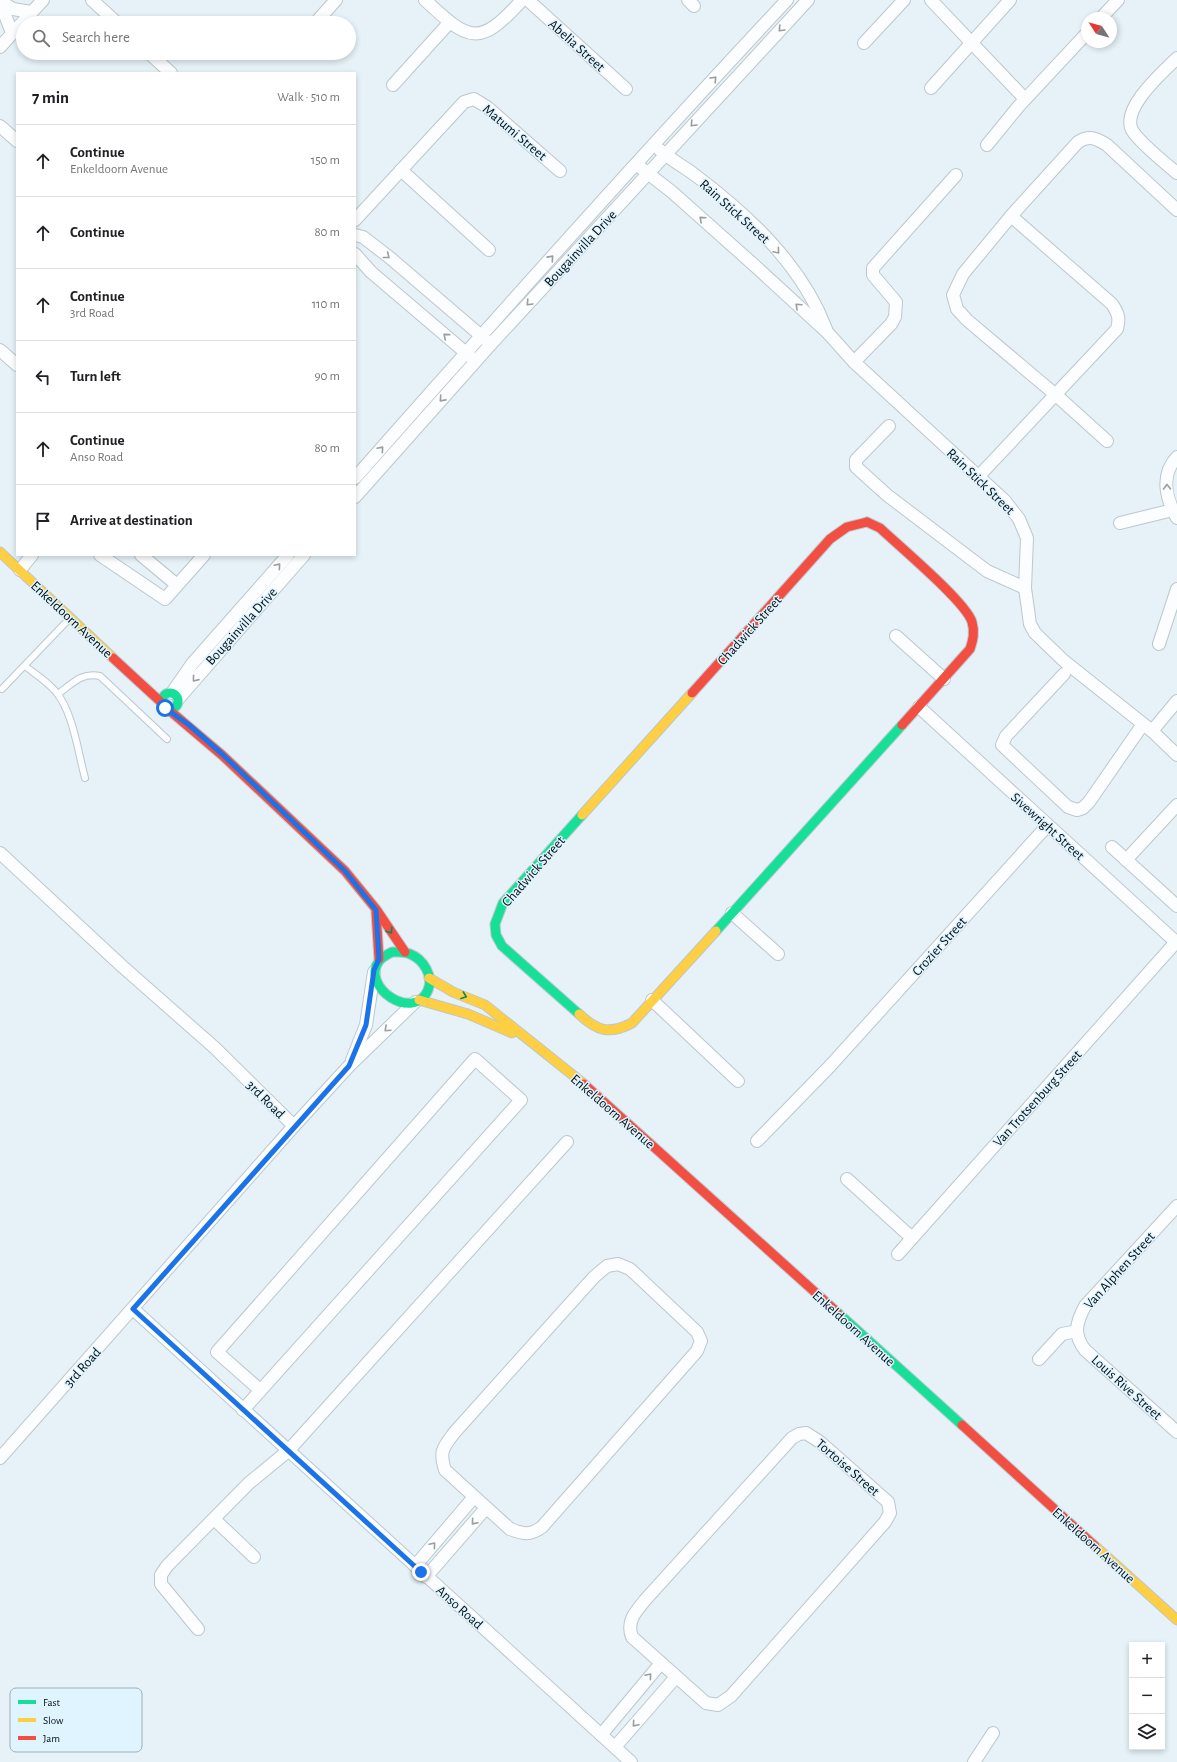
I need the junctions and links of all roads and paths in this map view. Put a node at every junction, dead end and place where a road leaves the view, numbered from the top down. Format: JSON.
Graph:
{"nodes":[{"id":1,"x":43,"y":0,"type":"edge"},
{"id":2,"x":92,"y":0,"type":"edge"},
{"id":3,"x":336,"y":0,"type":"edge"},
{"id":4,"x":425,"y":0,"type":"edge"},
{"id":5,"x":522,"y":0,"type":"edge"},
{"id":6,"x":528,"y":0,"type":"edge"},
{"id":7,"x":787,"y":0,"type":"edge"},
{"id":8,"x":808,"y":0,"type":"edge"},
{"id":9,"x":904,"y":0,"type":"edge"},
{"id":10,"x":931,"y":0,"type":"edge"},
{"id":11,"x":1010,"y":0,"type":"edge"},
{"id":12,"x":1118,"y":0,"type":"edge"},
{"id":13,"x":0,"y":2,"type":"edge"},
{"id":14,"x":31,"y":12,"type":"junction"},
{"id":15,"x":1107,"y":12,"type":"edge"},
{"id":16,"x":27,"y":16,"type":"edge"},
{"id":17,"x":109,"y":16,"type":"edge"},
{"id":18,"x":322,"y":16,"type":"edge"},
{"id":19,"x":449,"y":23,"type":"junction"},
{"id":20,"x":16,"y":29,"type":"edge"},
{"id":21,"x":12,"y":33,"type":"junction"},
{"id":22,"x":1081,"y":39,"type":"edge"},
{"id":23,"x":864,"y":43,"type":"dead end"},
{"id":24,"x":972,"y":43,"type":"junction"},
{"id":25,"x":0,"y":47,"type":"edge"},
{"id":26,"x":1177,"y":58,"type":"edge"},
{"id":27,"x":157,"y":60,"type":"edge"},
{"id":28,"x":170,"y":72,"type":"edge"},
{"id":29,"x":393,"y":85,"type":"dead end"},
{"id":30,"x":931,"y":88,"type":"dead end"},
{"id":31,"x":626,"y":90,"type":"dead end"},
{"id":32,"x":1025,"y":99,"type":"junction"},
{"id":33,"x":0,"y":126,"type":"edge"},
{"id":34,"x":16,"y":140,"type":"edge"},
{"id":35,"x":653,"y":144,"type":"junction"},
{"id":36,"x":987,"y":145,"type":"dead end"},
{"id":37,"x":665,"y":154,"type":"junction"},
{"id":38,"x":636,"y":164,"type":"junction"},
{"id":39,"x":1175,"y":168,"type":"edge"},
{"id":40,"x":401,"y":170,"type":"junction"},
{"id":41,"x":560,"y":171,"type":"dead end"},
{"id":42,"x":648,"y":173,"type":"junction"},
{"id":43,"x":956,"y":175,"type":"dead end"},
{"id":44,"x":1177,"y":210,"type":"edge"},
{"id":45,"x":1011,"y":216,"type":"junction"},
{"id":46,"x":356,"y":219,"type":"edge"},
{"id":47,"x":356,"y":235,"type":"edge"},
{"id":48,"x":489,"y":250,"type":"dead end"},
{"id":49,"x":356,"y":255,"type":"edge"},
{"id":50,"x":827,"y":332,"type":"junction"},
{"id":51,"x":480,"y":336,"type":"junction"},
{"id":52,"x":491,"y":344,"type":"junction"},
{"id":53,"x":0,"y":350,"type":"edge"},
{"id":54,"x":465,"y":353,"type":"junction"},
{"id":55,"x":476,"y":362,"type":"junction"},
{"id":56,"x":854,"y":362,"type":"junction"},
{"id":57,"x":16,"y":365,"type":"edge"},
{"id":58,"x":1056,"y":395,"type":"junction"},
{"id":59,"x":889,"y":426,"type":"dead end"},
{"id":60,"x":1107,"y":441,"type":"dead end"},
{"id":61,"x":1177,"y":457,"type":"edge"},
{"id":62,"x":356,"y":477,"type":"edge"},
{"id":63,"x":978,"y":477,"type":"junction"},
{"id":64,"x":356,"y":496,"type":"edge"},
{"id":65,"x":1175,"y":514,"type":"edge"},
{"id":66,"x":1120,"y":523,"type":"dead end"},
{"id":67,"x":0,"y":552,"type":"edge"},
{"id":68,"x":31,"y":556,"type":"edge"},
{"id":69,"x":101,"y":556,"type":"edge"},
{"id":70,"x":142,"y":556,"type":"edge"},
{"id":71,"x":203,"y":556,"type":"edge"},
{"id":72,"x":287,"y":556,"type":"edge"},
{"id":73,"x":303,"y":556,"type":"edge"},
{"id":74,"x":20,"y":570,"type":"junction"},
{"id":75,"x":177,"y":585,"type":"junction"},
{"id":76,"x":1024,"y":588,"type":"junction"},
{"id":77,"x":1177,"y":589,"type":"edge"},
{"id":78,"x":71,"y":617,"type":"junction"},
{"id":79,"x":896,"y":636,"type":"dead end"},
{"id":80,"x":1159,"y":644,"type":"dead end"},
{"id":81,"x":25,"y":666,"type":"junction"},
{"id":82,"x":1064,"y":674,"type":"dead end"},
{"id":83,"x":944,"y":679,"type":"junction"},
{"id":84,"x":2,"y":689,"type":"dead end"},
{"id":85,"x":58,"y":694,"type":"junction"},
{"id":86,"x":171,"y":701,"type":"junction"},
{"id":87,"x":1177,"y":701,"type":"edge"},
{"id":88,"x":919,"y":707,"type":"junction"},
{"id":89,"x":1148,"y":727,"type":"junction"},
{"id":90,"x":167,"y":739,"type":"dead end"},
{"id":91,"x":1177,"y":755,"type":"edge"},
{"id":92,"x":85,"y":778,"type":"dead end"},
{"id":93,"x":1177,"y":805,"type":"edge"},
{"id":94,"x":1048,"y":826,"type":"junction"},
{"id":95,"x":1112,"y":847,"type":"dead end"},
{"id":96,"x":0,"y":853,"type":"edge"},
{"id":97,"x":1126,"y":860,"type":"junction"},
{"id":98,"x":1177,"y":906,"type":"edge"},
{"id":99,"x":376,"y":910,"type":"junction"},
{"id":100,"x":732,"y":913,"type":"junction"},
{"id":101,"x":1176,"y":943,"type":"edge"},
{"id":102,"x":405,"y":952,"type":"junction"},
{"id":103,"x":778,"y":954,"type":"dead end"},
{"id":104,"x":376,"y":965,"type":"junction"},
{"id":105,"x":429,"y":978,"type":"junction"},
{"id":106,"x":652,"y":1000,"type":"junction"},
{"id":107,"x":417,"y":1001,"type":"junction"},
{"id":108,"x":527,"y":1040,"type":"junction"},
{"id":109,"x":349,"y":1066,"type":"junction"},
{"id":110,"x":738,"y":1081,"type":"dead end"},
{"id":111,"x":294,"y":1126,"type":"junction"},
{"id":112,"x":756,"y":1141,"type":"dead end"},
{"id":113,"x":567,"y":1142,"type":"dead end"},
{"id":114,"x":847,"y":1179,"type":"dead end"},
{"id":115,"x":1177,"y":1206,"type":"edge"},
{"id":116,"x":912,"y":1238,"type":"junction"},
{"id":117,"x":898,"y":1254,"type":"dead end"},
{"id":118,"x":133,"y":1309,"type":"junction"},
{"id":119,"x":1078,"y":1336,"type":"junction"},
{"id":120,"x":1039,"y":1359,"type":"dead end"},
{"id":121,"x":260,"y":1390,"type":"junction"},
{"id":122,"x":243,"y":1410,"type":"junction"},
{"id":123,"x":1177,"y":1432,"type":"edge"},
{"id":124,"x":288,"y":1451,"type":"junction"},
{"id":125,"x":0,"y":1458,"type":"edge"},
{"id":126,"x":474,"y":1497,"type":"junction"},
{"id":127,"x":486,"y":1508,"type":"junction"},
{"id":128,"x":214,"y":1519,"type":"junction"},
{"id":129,"x":254,"y":1557,"type":"dead end"},
{"id":130,"x":415,"y":1566,"type":"junction"},
{"id":131,"x":426,"y":1577,"type":"junction"},
{"id":132,"x":1177,"y":1620,"type":"edge"},
{"id":133,"x":198,"y":1629,"type":"dead end"},
{"id":134,"x":661,"y":1663,"type":"junction"},
{"id":135,"x":676,"y":1677,"type":"junction"},
{"id":136,"x":994,"y":1733,"type":"dead end"},
{"id":137,"x":601,"y":1735,"type":"junction"},
{"id":138,"x":615,"y":1747,"type":"junction"},
{"id":139,"x":631,"y":1762,"type":"edge"},
{"id":140,"x":974,"y":1762,"type":"edge"}],
"edges":[{"from":1,"to":14,"type":"street"},
{"from":2,"to":17,"type":"street"},
{"from":3,"to":18,"type":"street"},
{"from":4,"to":19,"type":"street"},
{"from":5,"to":19,"type":"street"},
{"from":6,"to":31,"type":"street","name":"Abelia Street"},
{"from":35,"to":7,"type":"street","name":"Bougainvilla Drive","one_way":true},
{"from":8,"to":37,"type":"street","name":"Bougainvilla Drive","one_way":true},
{"from":9,"to":23,"type":"street"},
{"from":10,"to":24,"type":"street"},
{"from":11,"to":24,"type":"street"},
{"from":12,"to":15,"type":"street"},
{"from":13,"to":14,"type":"street"},
{"from":13,"to":21,"type":"street"},
{"from":14,"to":16,"type":"street"},
{"from":19,"to":29,"type":"street"},
{"from":20,"to":21,"type":"street"},
{"from":21,"to":25,"type":"street"},
{"from":22,"to":32,"type":"street"},
{"from":24,"to":30,"type":"street"},
{"from":24,"to":32,"type":"street"},
{"from":26,"to":39,"type":"street"},
{"from":27,"to":28,"type":"street"},
{"from":32,"to":36,"type":"street"},
{"from":33,"to":34,"type":"street"},
{"from":35,"to":37,"type":"street","name":"Rain Stick Street"},
{"from":35,"to":38,"type":"street","name":"Bougainvilla Drive"},
{"from":37,"to":42,"type":"street","name":"Bougainvilla Drive"},
{"from":37,"to":50,"type":"street","name":"Rain Stick Street","one_way":true},
{"from":38,"to":42,"type":"street","name":"Rain Stick Street"},
{"from":51,"to":38,"type":"street","name":"Bougainvilla Drive","one_way":true},
{"from":40,"to":41,"type":"street","name":"Matumi Street"},
{"from":40,"to":46,"type":"street","name":"Matumi Street"},
{"from":40,"to":48,"type":"street"},
{"from":50,"to":42,"type":"street","name":"Rain Stick Street","one_way":true},
{"from":42,"to":52,"type":"street","name":"Bougainvilla Drive","one_way":true},
{"from":43,"to":56,"type":"street"},
{"from":44,"to":45,"type":"street"},
{"from":45,"to":58,"type":"street"},
{"from":45,"to":58,"type":"street"},
{"from":47,"to":51,"type":"street","one_way":true},
{"from":54,"to":49,"type":"street","one_way":true},
{"from":50,"to":56,"type":"street","name":"Rain Stick Street"},
{"from":51,"to":52,"type":"street"},
{"from":51,"to":54,"type":"street","name":"Bougainvilla Drive"},
{"from":52,"to":55,"type":"street","name":"Bougainvilla Drive"},
{"from":53,"to":57,"type":"street"},
{"from":54,"to":55,"type":"street"},
{"from":62,"to":54,"type":"street","name":"Bougainvilla Drive","one_way":true},
{"from":55,"to":64,"type":"street","name":"Bougainvilla Drive","one_way":true},
{"from":56,"to":63,"type":"street","name":"Rain Stick Street"},
{"from":58,"to":60,"type":"street"},
{"from":58,"to":63,"type":"street"},
{"from":59,"to":76,"type":"street"},
{"from":65,"to":61,"type":"street","one_way":true},
{"from":63,"to":76,"type":"street","name":"Rain Stick Street"},
{"from":65,"to":66,"type":"street"},
{"from":67,"to":74,"type":"street","name":"Enkeldoorn Avenue"},
{"from":68,"to":74,"type":"street"},
{"from":69,"to":75,"type":"street"},
{"from":70,"to":75,"type":"street"},
{"from":71,"to":75,"type":"street"},
{"from":86,"to":72,"type":"street","name":"Bougainvilla Drive","one_way":true},
{"from":73,"to":86,"type":"street","name":"Bougainvilla Drive","one_way":true},
{"from":74,"to":78,"type":"street","name":"Enkeldoorn Avenue"},
{"from":76,"to":89,"type":"street","name":"Rain Stick Street"},
{"from":77,"to":80,"type":"street"},
{"from":78,"to":81,"type":"lane"},
{"from":78,"to":86,"type":"street","name":"Enkeldoorn Avenue"},
{"from":79,"to":83,"type":"street"},
{"from":81,"to":84,"type":"lane"},
{"from":81,"to":85,"type":"lane"},
{"from":82,"to":89,"type":"street"},
{"from":83,"to":88,"type":"street","name":"Chadwick Street"},
{"from":83,"to":106,"type":"street","name":"Chadwick Street"},
{"from":85,"to":90,"type":"lane"},
{"from":85,"to":92,"type":"lane"},
{"from":86,"to":99,"type":"street","name":"Enkeldoorn Avenue"},
{"from":87,"to":89,"type":"street"},
{"from":88,"to":94,"type":"street","name":"Sivewright Street"},
{"from":88,"to":100,"type":"street","name":"Chadwick Street"},
{"from":89,"to":91,"type":"street","name":"Rain Stick Street"},
{"from":93,"to":97,"type":"street"},
{"from":94,"to":101,"type":"street","name":"Sivewright Street"},
{"from":94,"to":112,"type":"street","name":"Crozier Street"},
{"from":95,"to":97,"type":"street"},
{"from":96,"to":111,"type":"street","name":"3rd Road"},
{"from":97,"to":98,"type":"street"},
{"from":99,"to":102,"type":"street","name":"Enkeldoorn Avenue","one_way":true},
{"from":99,"to":104,"type":"street","name":"Enkeldoorn Avenue"},
{"from":100,"to":103,"type":"street"},
{"from":100,"to":106,"type":"street","name":"Chadwick Street"},
{"from":101,"to":116,"type":"street","name":"Van Trotsenburg Street"},
{"from":102,"to":104,"type":"street"},
{"from":102,"to":105,"type":"street","name":"Enkeldoorn Avenue"},
{"from":104,"to":107,"type":"street","name":"Enkeldoorn Avenue"},
{"from":104,"to":109,"type":"street"},
{"from":105,"to":107,"type":"street"},
{"from":105,"to":108,"type":"street","name":"Enkeldoorn Avenue","one_way":true},
{"from":106,"to":110,"type":"street"},
{"from":107,"to":108,"type":"street","name":"Enkeldoorn Avenue"},
{"from":107,"to":109,"type":"street","one_way":true},
{"from":108,"to":132,"type":"street","name":"Enkeldoorn Avenue"},
{"from":109,"to":111,"type":"street"},
{"from":111,"to":118,"type":"street","name":"3rd Road"},
{"from":113,"to":124,"type":"street"},
{"from":114,"to":116,"type":"street"},
{"from":115,"to":119,"type":"street","name":"Van Alphen Street"},
{"from":116,"to":117,"type":"street","name":"Van Trotsenburg Street"},
{"from":118,"to":122,"type":"street","name":"Anso Road"},
{"from":118,"to":125,"type":"street","name":"3rd Road"},
{"from":119,"to":120,"type":"street"},
{"from":119,"to":123,"type":"street","name":"Louis Rive Street"},
{"from":121,"to":121,"type":"street"},
{"from":121,"to":122,"type":"street"},
{"from":122,"to":124,"type":"street","name":"Anso Road"},
{"from":124,"to":128,"type":"street"},
{"from":124,"to":130,"type":"street","name":"Anso Road"},
{"from":126,"to":127,"type":"street"},
{"from":126,"to":127,"type":"street"},
{"from":130,"to":126,"type":"street","one_way":true},
{"from":127,"to":131,"type":"street","one_way":true},
{"from":128,"to":129,"type":"street"},
{"from":128,"to":133,"type":"street"},
{"from":130,"to":131,"type":"street","name":"Anso Road"},
{"from":131,"to":137,"type":"street","name":"Anso Road"},
{"from":134,"to":135,"type":"street","name":"Tortoise Street"},
{"from":134,"to":135,"type":"street","name":"Tortoise Street"},
{"from":137,"to":134,"type":"street","one_way":true},
{"from":135,"to":138,"type":"street","one_way":true},
{"from":136,"to":140,"type":"street"},
{"from":137,"to":138,"type":"street","name":"Anso Road"},
{"from":138,"to":139,"type":"street","name":"Anso Road"}]}
